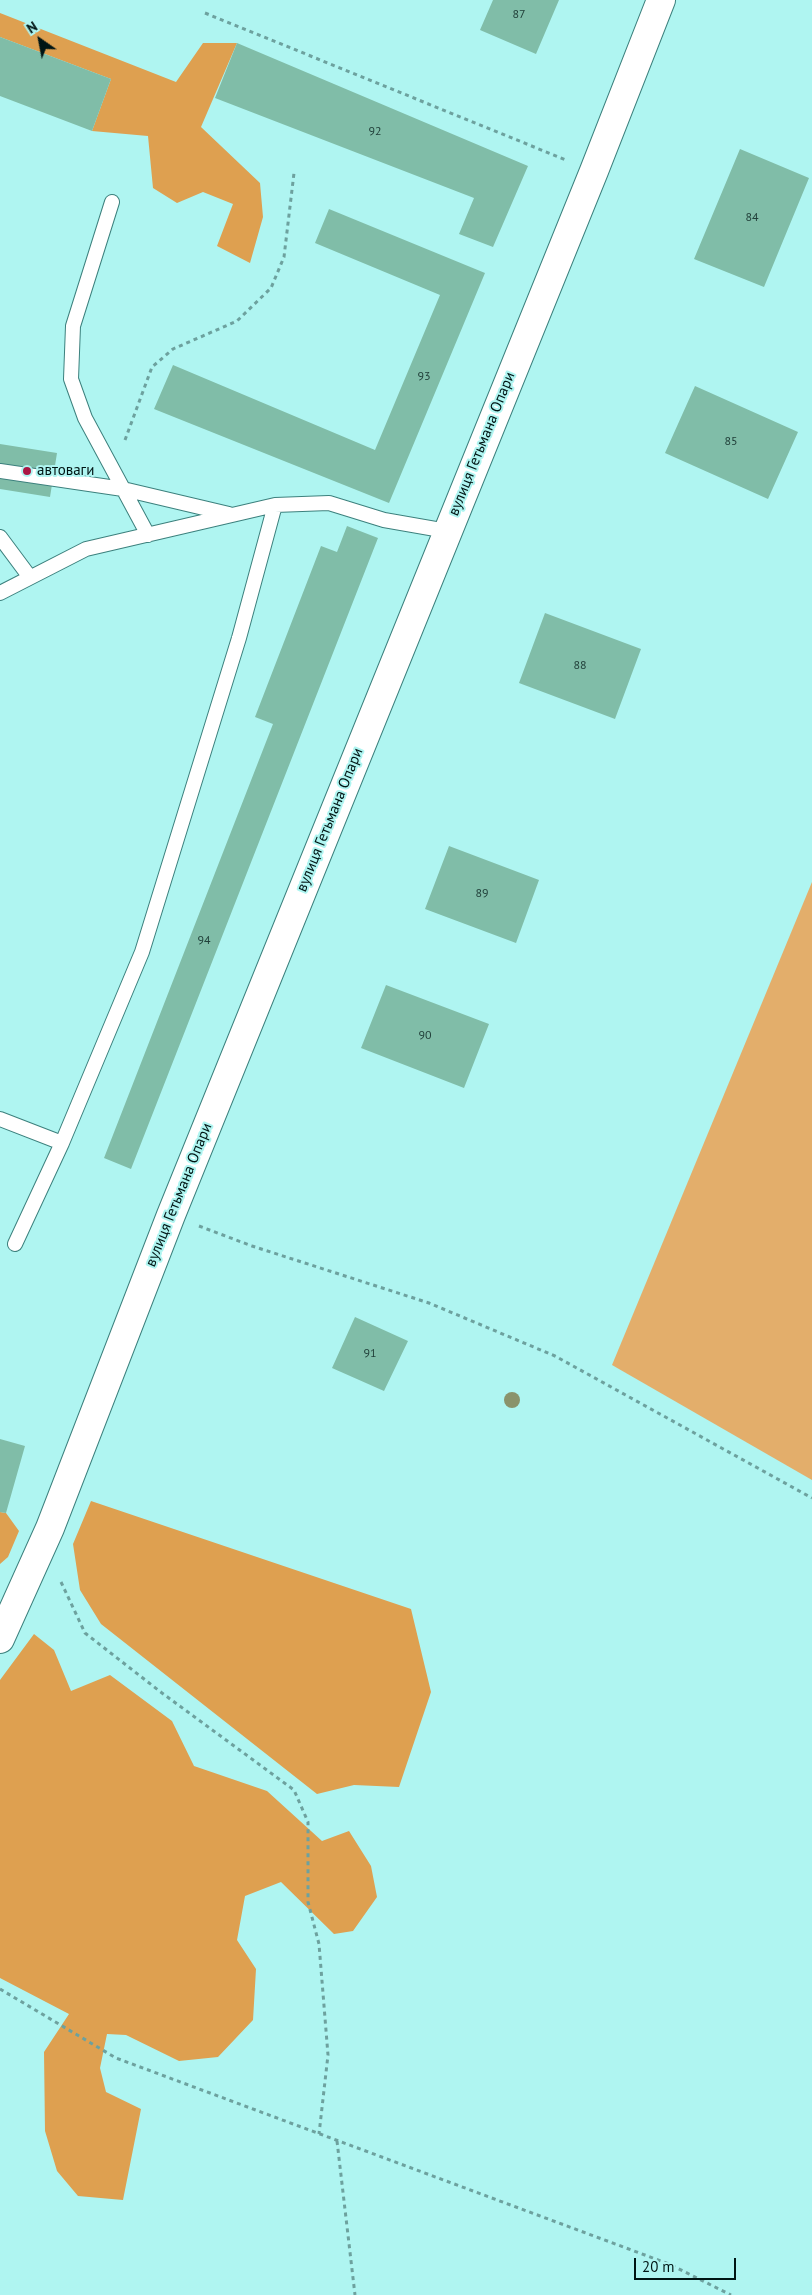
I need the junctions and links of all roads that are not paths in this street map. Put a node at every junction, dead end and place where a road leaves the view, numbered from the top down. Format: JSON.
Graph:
{"nodes":[{"id":1,"x":662,"y":0,"type":"edge"},
{"id":2,"x":112,"y":202,"type":"dead end"},
{"id":3,"x":0,"y":471,"type":"edge"},
{"id":4,"x":123,"y":489,"type":"junction"},
{"id":5,"x":275,"y":505,"type":"junction"},
{"id":6,"x":232,"y":515,"type":"junction"},
{"id":7,"x":447,"y":531,"type":"junction"},
{"id":8,"x":148,"y":535,"type":"junction"},
{"id":9,"x":0,"y":538,"type":"edge"},
{"id":10,"x":29,"y":576,"type":"junction"},
{"id":11,"x":0,"y":592,"type":"edge"},
{"id":12,"x":0,"y":1119,"type":"edge"},
{"id":13,"x":62,"y":1143,"type":"junction"},
{"id":14,"x":15,"y":1244,"type":"dead end"},
{"id":15,"x":0,"y":1639,"type":"edge"}],
"edges":[{"from":1,"to":7,"type":"street","name":"вулиця Гетьмана Опари"},
{"from":2,"to":4,"type":"lane"},
{"from":3,"to":4,"type":"lane"},
{"from":4,"to":6,"type":"lane"},
{"from":4,"to":8,"type":"lane"},
{"from":5,"to":6,"type":"lane"},
{"from":5,"to":7,"type":"lane"},
{"from":5,"to":13,"type":"lane"},
{"from":6,"to":8,"type":"lane"},
{"from":7,"to":15,"type":"street","name":"вулиця Гетьмана Опари"},
{"from":8,"to":10,"type":"lane"},
{"from":9,"to":10,"type":"lane"},
{"from":10,"to":11,"type":"lane"},
{"from":12,"to":13,"type":"lane"},
{"from":13,"to":14,"type":"lane"}]}
